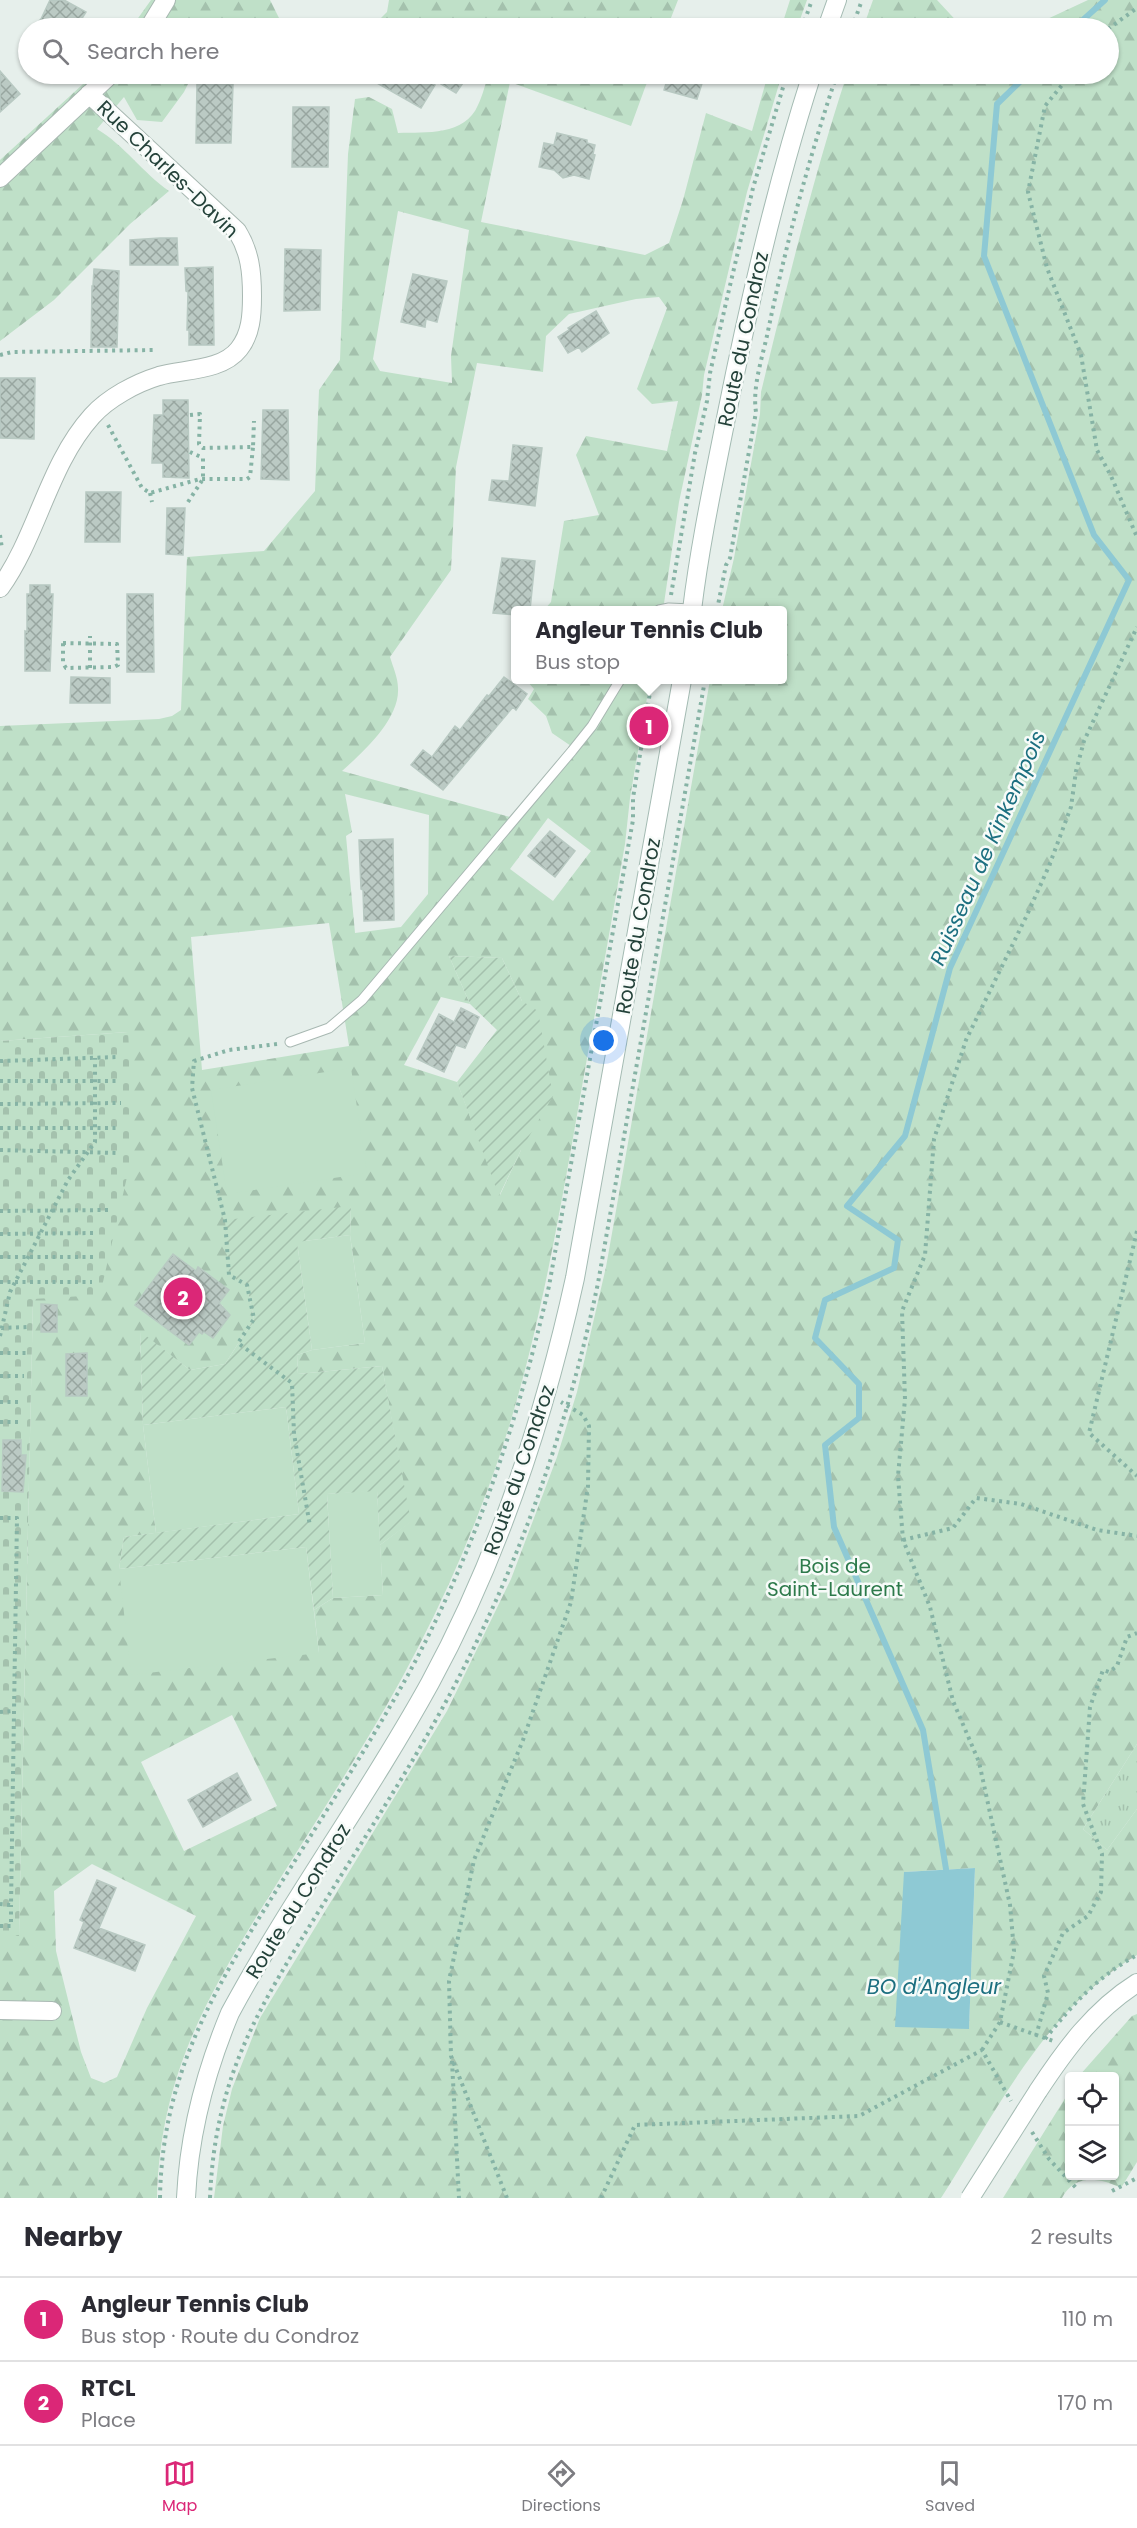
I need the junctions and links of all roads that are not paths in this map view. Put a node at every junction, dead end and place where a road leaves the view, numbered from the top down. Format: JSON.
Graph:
{"nodes":[{"id":1,"x":166,"y":0,"type":"edge"},
{"id":2,"x":837,"y":0,"type":"edge"},
{"id":3,"x":155,"y":18,"type":"edge"},
{"id":4,"x":831,"y":18,"type":"edge"},
{"id":5,"x":100,"y":84,"type":"edge"},
{"id":6,"x":809,"y":84,"type":"edge"},
{"id":7,"x":89,"y":94,"type":"junction"},
{"id":8,"x":0,"y":178,"type":"edge"},
{"id":9,"x":0,"y":588,"type":"edge"},
{"id":10,"x":693,"y":606,"type":"edge"},
{"id":11,"x":618,"y":684,"type":"edge"},
{"id":12,"x":681,"y":684,"type":"edge"},
{"id":13,"x":290,"y":1042,"type":"road end"},
{"id":14,"x":1137,"y":1983,"type":"edge"},
{"id":15,"x":0,"y":2010,"type":"edge"},
{"id":16,"x":52,"y":2011,"type":"dead end"},
{"id":17,"x":186,"y":2198,"type":"edge"},
{"id":18,"x":970,"y":2198,"type":"edge"}],
"edges":[{"from":1,"to":3,"type":"main road"},
{"from":2,"to":4,"type":"main road"},
{"from":5,"to":7,"type":"main road"},
{"from":6,"to":10,"type":"main road","name":"Route du Condroz"},
{"from":7,"to":8,"type":"main road"},
{"from":7,"to":9,"type":"main road","name":"Rue Charles-Davin"},
{"from":11,"to":13,"type":"lane"},
{"from":12,"to":17,"type":"main road","name":"Route du Condroz"},
{"from":14,"to":18,"type":"main road","bridge":true},
{"from":15,"to":16,"type":"main road"}]}
